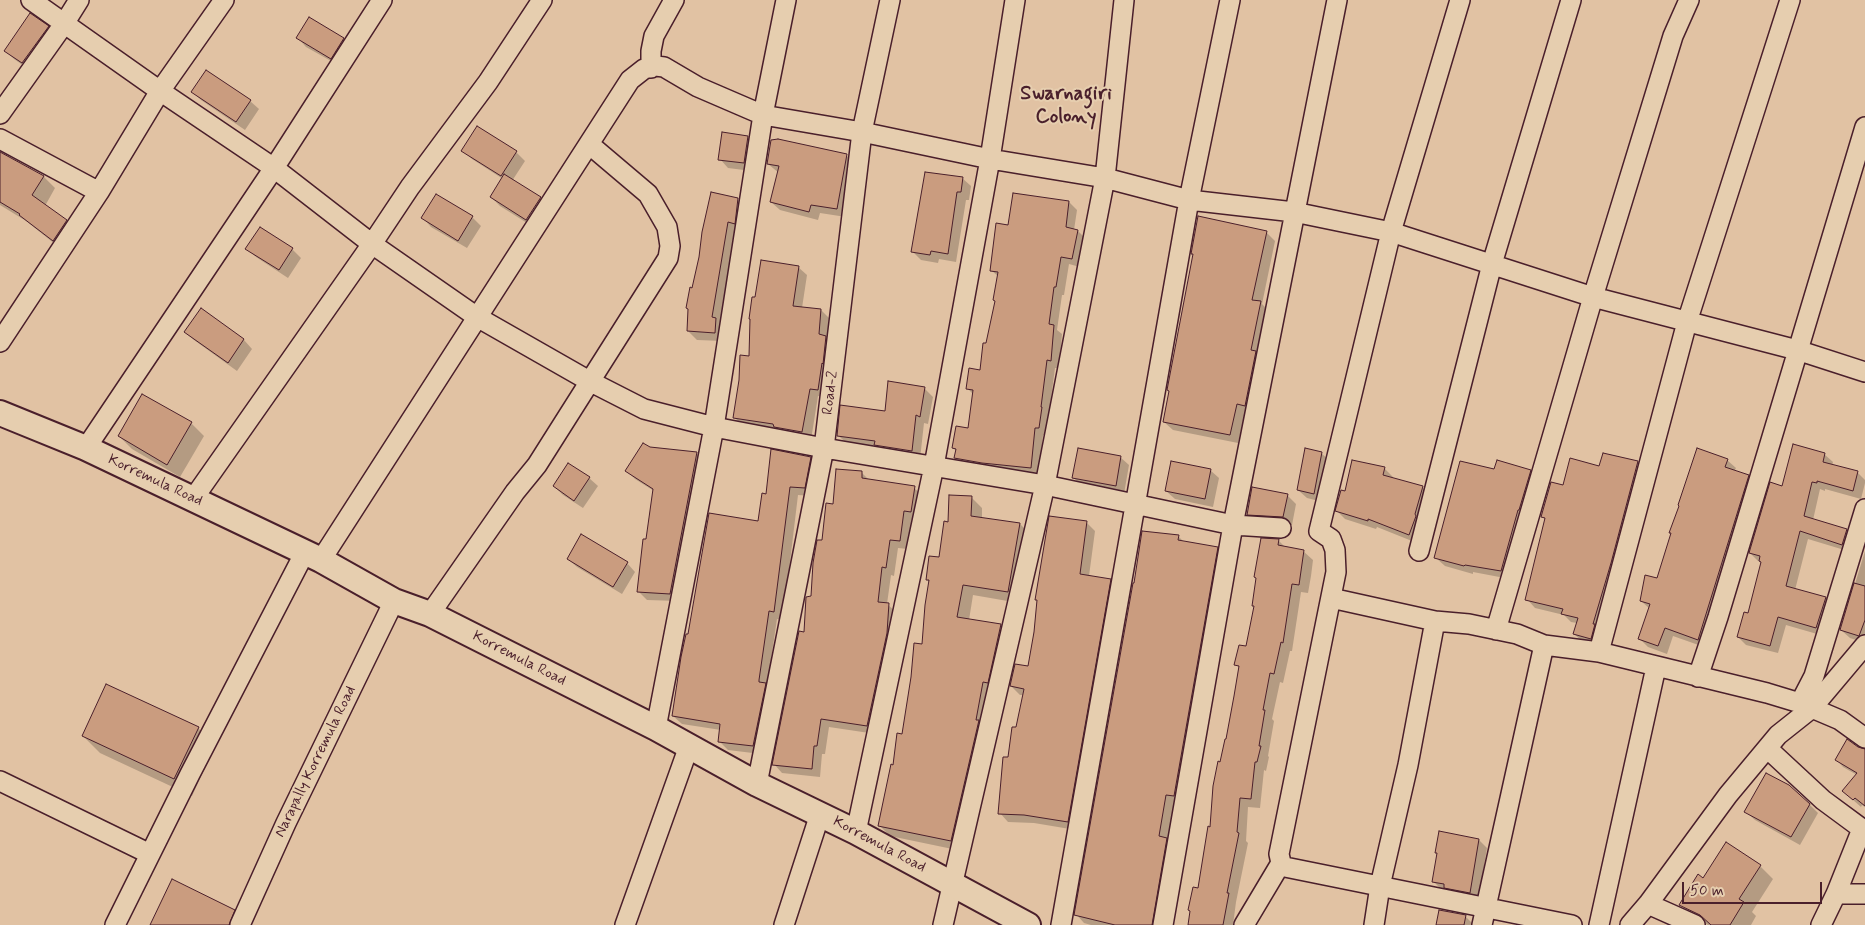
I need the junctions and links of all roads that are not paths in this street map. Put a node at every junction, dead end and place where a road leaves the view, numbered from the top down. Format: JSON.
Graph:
{"nodes":[{"id":1,"x":31,"y":0,"type":"edge"},
{"id":2,"x":79,"y":0,"type":"edge"},
{"id":3,"x":224,"y":0,"type":"edge"},
{"id":4,"x":382,"y":0,"type":"edge"},
{"id":5,"x":542,"y":0,"type":"edge"},
{"id":6,"x":674,"y":0,"type":"edge"},
{"id":7,"x":786,"y":0,"type":"edge"},
{"id":8,"x":890,"y":0,"type":"edge"},
{"id":9,"x":1015,"y":0,"type":"edge"},
{"id":10,"x":1124,"y":0,"type":"edge"},
{"id":11,"x":1230,"y":0,"type":"edge"},
{"id":12,"x":1336,"y":0,"type":"edge"},
{"id":13,"x":1460,"y":0,"type":"edge"},
{"id":14,"x":1571,"y":0,"type":"edge"},
{"id":15,"x":1689,"y":0,"type":"edge"},
{"id":16,"x":1790,"y":0,"type":"edge"},
{"id":17,"x":64,"y":24,"type":"junction"},
{"id":18,"x":651,"y":68,"type":"junction"},
{"id":19,"x":160,"y":91,"type":"junction"},
{"id":20,"x":0,"y":114,"type":"edge"},
{"id":21,"x":763,"y":115,"type":"junction"},
{"id":22,"x":1865,"y":127,"type":"edge"},
{"id":23,"x":862,"y":132,"type":"junction"},
{"id":24,"x":0,"y":139,"type":"edge"},
{"id":25,"x":589,"y":144,"type":"junction"},
{"id":26,"x":990,"y":159,"type":"junction"},
{"id":27,"x":274,"y":168,"type":"junction"},
{"id":28,"x":1106,"y":178,"type":"junction"},
{"id":29,"x":99,"y":192,"type":"junction"},
{"id":30,"x":1189,"y":200,"type":"junction"},
{"id":31,"x":1294,"y":212,"type":"junction"},
{"id":32,"x":1391,"y":232,"type":"junction"},
{"id":33,"x":372,"y":244,"type":"junction"},
{"id":34,"x":1492,"y":264,"type":"junction"},
{"id":35,"x":1593,"y":297,"type":"junction"},
{"id":36,"x":478,"y":317,"type":"junction"},
{"id":37,"x":1687,"y":322,"type":"junction"},
{"id":38,"x":0,"y":342,"type":"edge"},
{"id":39,"x":1797,"y":350,"type":"junction"},
{"id":40,"x":1865,"y":372,"type":"edge"},
{"id":41,"x":591,"y":382,"type":"junction"},
{"id":42,"x":0,"y":413,"type":"edge"},
{"id":43,"x":714,"y":427,"type":"junction"},
{"id":44,"x":86,"y":448,"type":"junction"},
{"id":45,"x":824,"y":448,"type":"junction"},
{"id":46,"x":934,"y":466,"type":"junction"},
{"id":47,"x":1046,"y":485,"type":"junction"},
{"id":48,"x":193,"y":499,"type":"junction"},
{"id":49,"x":1136,"y":503,"type":"junction"},
{"id":50,"x":1865,"y":509,"type":"edge"},
{"id":51,"x":1233,"y":525,"type":"junction"},
{"id":52,"x":1281,"y":528,"type":"dead end"},
{"id":53,"x":1419,"y":551,"type":"dead end"},
{"id":54,"x":313,"y":556,"type":"junction"},
{"id":55,"x":1331,"y":598,"type":"junction"},
{"id":56,"x":394,"y":601,"type":"junction"},
{"id":57,"x":430,"y":614,"type":"junction"},
{"id":58,"x":1435,"y":621,"type":"junction"},
{"id":59,"x":1496,"y":630,"type":"junction"},
{"id":60,"x":1544,"y":645,"type":"junction"},
{"id":61,"x":1865,"y":645,"type":"edge"},
{"id":62,"x":1600,"y":652,"type":"junction"},
{"id":63,"x":1656,"y":667,"type":"junction"},
{"id":64,"x":1698,"y":677,"type":"junction"},
{"id":65,"x":1806,"y":705,"type":"junction"},
{"id":66,"x":656,"y":728,"type":"junction"},
{"id":67,"x":1865,"y":738,"type":"edge"},
{"id":68,"x":689,"y":746,"type":"junction"},
{"id":69,"x":1768,"y":749,"type":"junction"},
{"id":70,"x":0,"y":781,"type":"edge"},
{"id":71,"x":757,"y":784,"type":"junction"},
{"id":72,"x":820,"y":814,"type":"junction"},
{"id":73,"x":1863,"y":830,"type":"edge"},
{"id":74,"x":856,"y":832,"type":"junction"},
{"id":75,"x":150,"y":854,"type":"junction"},
{"id":76,"x":1281,"y":863,"type":"junction"},
{"id":77,"x":952,"y":884,"type":"junction"},
{"id":78,"x":1380,"y":886,"type":"junction"},
{"id":79,"x":1836,"y":894,"type":"junction"},
{"id":80,"x":1865,"y":894,"type":"edge"},
{"id":81,"x":1648,"y":904,"type":"junction"},
{"id":82,"x":1484,"y":916,"type":"edge"},
{"id":83,"x":115,"y":925,"type":"edge"},
{"id":84,"x":240,"y":925,"type":"edge"},
{"id":85,"x":625,"y":925,"type":"edge"},
{"id":86,"x":784,"y":925,"type":"edge"},
{"id":87,"x":943,"y":925,"type":"edge"},
{"id":88,"x":1028,"y":925,"type":"edge"},
{"id":89,"x":1061,"y":925,"type":"edge"},
{"id":90,"x":1163,"y":925,"type":"edge"},
{"id":91,"x":1244,"y":925,"type":"edge"},
{"id":92,"x":1374,"y":925,"type":"edge"},
{"id":93,"x":1572,"y":925,"type":"edge"},
{"id":94,"x":1599,"y":925,"type":"edge"},
{"id":95,"x":1630,"y":925,"type":"edge"},
{"id":96,"x":1695,"y":925,"type":"edge"},
{"id":97,"x":1821,"y":925,"type":"edge"}],
"edges":[{"from":1,"to":17,"type":"street"},
{"from":2,"to":17,"type":"street"},
{"from":3,"to":19,"type":"street"},
{"from":4,"to":27,"type":"street"},
{"from":5,"to":33,"type":"street"},
{"from":6,"to":18,"type":"street"},
{"from":7,"to":21,"type":"street"},
{"from":8,"to":23,"type":"street","name":"Road-2"},
{"from":9,"to":26,"type":"street"},
{"from":10,"to":28,"type":"street"},
{"from":11,"to":30,"type":"street"},
{"from":12,"to":31,"type":"street"},
{"from":13,"to":32,"type":"street"},
{"from":14,"to":34,"type":"street"},
{"from":15,"to":35,"type":"street"},
{"from":16,"to":37,"type":"street"},
{"from":17,"to":19,"type":"street"},
{"from":17,"to":20,"type":"street"},
{"from":18,"to":21,"type":"street"},
{"from":18,"to":25,"type":"street"},
{"from":19,"to":27,"type":"street"},
{"from":19,"to":29,"type":"street"},
{"from":21,"to":23,"type":"street"},
{"from":21,"to":43,"type":"street"},
{"from":22,"to":39,"type":"street"},
{"from":23,"to":26,"type":"street"},
{"from":23,"to":45,"type":"street","name":"Road-2"},
{"from":24,"to":29,"type":"street"},
{"from":25,"to":36,"type":"street"},
{"from":25,"to":41,"type":"street"},
{"from":26,"to":28,"type":"street"},
{"from":26,"to":46,"type":"street"},
{"from":27,"to":33,"type":"street"},
{"from":27,"to":44,"type":"street"},
{"from":28,"to":30,"type":"street"},
{"from":28,"to":47,"type":"street"},
{"from":29,"to":38,"type":"street"},
{"from":30,"to":31,"type":"street"},
{"from":30,"to":49,"type":"street"},
{"from":31,"to":32,"type":"street"},
{"from":31,"to":51,"type":"street"},
{"from":32,"to":34,"type":"street"},
{"from":32,"to":55,"type":"street"},
{"from":33,"to":36,"type":"street"},
{"from":33,"to":48,"type":"street"},
{"from":34,"to":35,"type":"street"},
{"from":34,"to":53,"type":"street"},
{"from":35,"to":37,"type":"street"},
{"from":35,"to":59,"type":"street"},
{"from":36,"to":41,"type":"street"},
{"from":36,"to":54,"type":"street"},
{"from":37,"to":39,"type":"street"},
{"from":37,"to":62,"type":"street"},
{"from":39,"to":40,"type":"street"},
{"from":39,"to":64,"type":"street"},
{"from":41,"to":43,"type":"street"},
{"from":41,"to":57,"type":"street"},
{"from":42,"to":44,"type":"street","name":"Korremula Road"},
{"from":43,"to":45,"type":"street"},
{"from":43,"to":66,"type":"street"},
{"from":44,"to":48,"type":"street","name":"Korremula Road"},
{"from":45,"to":46,"type":"street"},
{"from":45,"to":71,"type":"street","name":"Road-2"},
{"from":46,"to":47,"type":"street"},
{"from":46,"to":74,"type":"street"},
{"from":47,"to":49,"type":"street"},
{"from":47,"to":77,"type":"street"},
{"from":48,"to":54,"type":"street","name":"Korremula Road"},
{"from":49,"to":51,"type":"street"},
{"from":49,"to":89,"type":"street"},
{"from":50,"to":65,"type":"street"},
{"from":51,"to":52,"type":"street"},
{"from":51,"to":90,"type":"street"},
{"from":54,"to":56,"type":"street","name":"Korremula Road"},
{"from":54,"to":75,"type":"street"},
{"from":55,"to":58,"type":"street"},
{"from":55,"to":76,"type":"street"},
{"from":56,"to":57,"type":"street","name":"Korremula Road"},
{"from":56,"to":84,"type":"street","name":"Narapally Korremula Road"},
{"from":57,"to":66,"type":"street","name":"Korremula Road"},
{"from":58,"to":59,"type":"street"},
{"from":58,"to":78,"type":"street"},
{"from":59,"to":60,"type":"street"},
{"from":60,"to":62,"type":"street"},
{"from":60,"to":82,"type":"street"},
{"from":61,"to":65,"type":"street"},
{"from":62,"to":63,"type":"street"},
{"from":63,"to":64,"type":"street"},
{"from":63,"to":94,"type":"street"},
{"from":64,"to":65,"type":"street"},
{"from":65,"to":67,"type":"street"},
{"from":65,"to":69,"type":"street"},
{"from":66,"to":68,"type":"street","name":"Korremula Road"},
{"from":68,"to":71,"type":"street","name":"Korremula Road"},
{"from":68,"to":85,"type":"street"},
{"from":69,"to":73,"type":"street"},
{"from":69,"to":81,"type":"street"},
{"from":70,"to":75,"type":"street"},
{"from":71,"to":72,"type":"street","name":"Korremula Road"},
{"from":72,"to":74,"type":"street","name":"Korremula Road"},
{"from":72,"to":86,"type":"street"},
{"from":73,"to":79,"type":"street"},
{"from":74,"to":77,"type":"street","name":"Korremula Road"},
{"from":75,"to":83,"type":"street"},
{"from":76,"to":78,"type":"street"},
{"from":76,"to":91,"type":"street"},
{"from":77,"to":87,"type":"street"},
{"from":77,"to":88,"type":"street","name":"Korremula Road"},
{"from":78,"to":82,"type":"street"},
{"from":78,"to":92,"type":"street"},
{"from":79,"to":80,"type":"street"},
{"from":79,"to":97,"type":"street"},
{"from":81,"to":95,"type":"street"},
{"from":81,"to":96,"type":"street"},
{"from":82,"to":93,"type":"street"}]}
